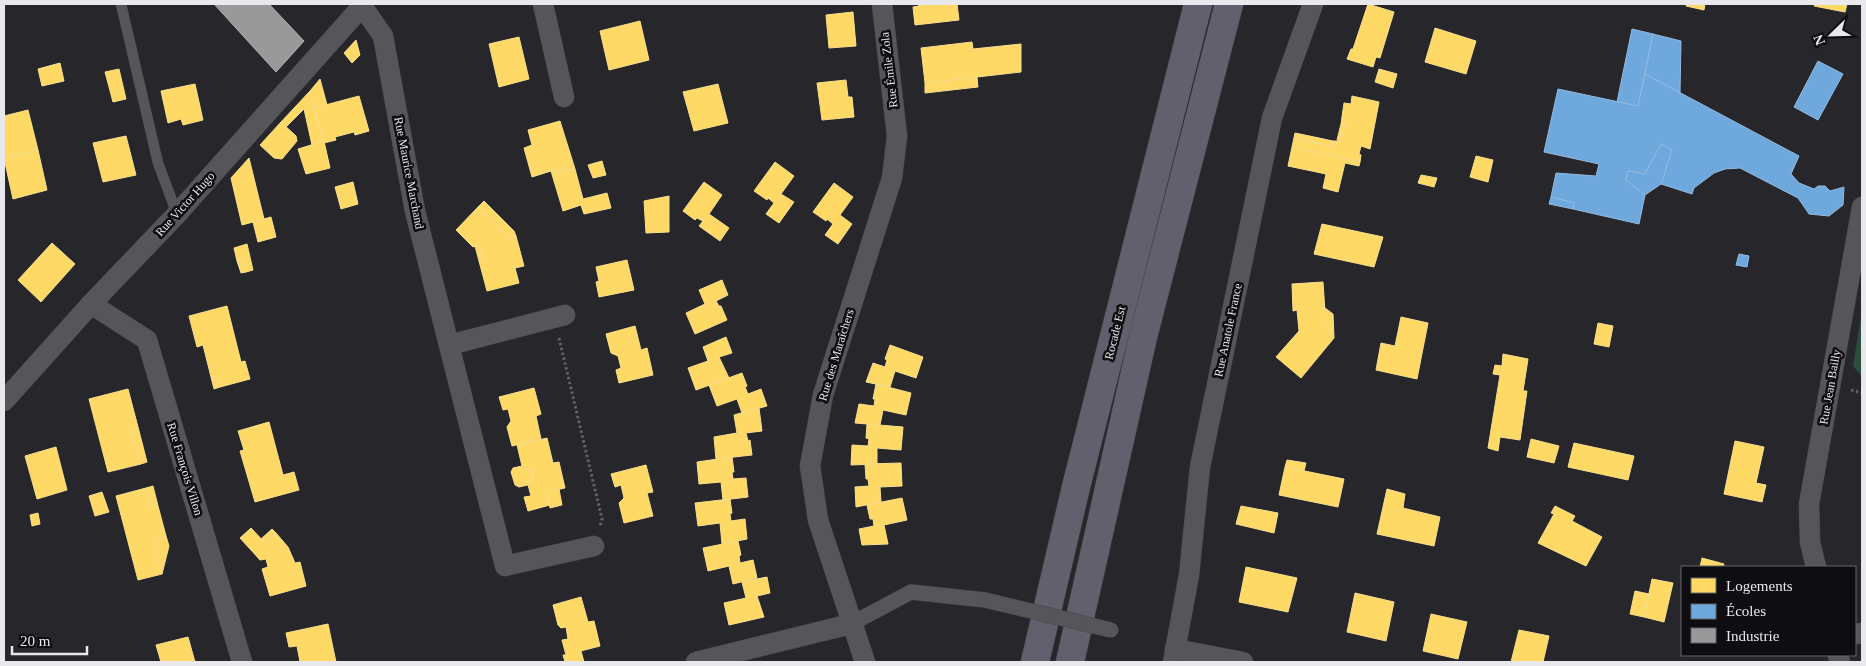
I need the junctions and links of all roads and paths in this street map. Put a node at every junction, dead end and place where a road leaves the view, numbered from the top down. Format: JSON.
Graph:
{"nodes":[{"id":1,"x":121,"y":4,"type":"edge"},
{"id":2,"x":544,"y":4,"type":"edge"},
{"id":3,"x":882,"y":4,"type":"edge"},
{"id":4,"x":1198,"y":4,"type":"edge"},
{"id":5,"x":1229,"y":4,"type":"edge"},
{"id":6,"x":1313,"y":4,"type":"edge"},
{"id":7,"x":363,"y":5,"type":"edge"},
{"id":8,"x":564,"y":97,"type":"dead end"},
{"id":9,"x":898,"y":136,"type":"joint"},
{"id":10,"x":1862,"y":207,"type":"edge"},
{"id":11,"x":176,"y":214,"type":"junction"},
{"id":12,"x":91,"y":304,"type":"junction"},
{"id":13,"x":559,"y":316,"type":"joint"},
{"id":14,"x":448,"y":345,"type":"junction"},
{"id":15,"x":4,"y":400,"type":"edge"},
{"id":16,"x":594,"y":546,"type":"joint"},
{"id":17,"x":1816,"y":566,"type":"edge"},
{"id":18,"x":851,"y":624,"type":"junction"},
{"id":19,"x":1111,"y":630,"type":"dead end"},
{"id":20,"x":1174,"y":655,"type":"edge"},
{"id":21,"x":242,"y":662,"type":"edge"},
{"id":22,"x":696,"y":662,"type":"edge"},
{"id":23,"x":865,"y":662,"type":"edge"},
{"id":24,"x":1035,"y":662,"type":"edge"},
{"id":25,"x":1070,"y":662,"type":"edge"},
{"id":26,"x":1243,"y":662,"type":"edge"}],
"edges":[{"from":1,"to":11,"type":"lane"},
{"from":2,"to":8,"type":"street"},
{"from":3,"to":9,"type":"street","name":"Rue Émile Zola"},
{"from":4,"to":24,"type":"highway","name":"Rocade Est"},
{"from":5,"to":25,"type":"highway"},
{"from":6,"to":20,"type":"street","name":"Rue Anatole France"},
{"from":7,"to":11,"type":"street","name":"Rue Victor Hugo"},
{"from":7,"to":14,"type":"street","name":"Rue Maurice Marchand"},
{"from":9,"to":18,"type":"street","name":"Rue des Maraîchers"},
{"from":10,"to":17,"type":"street","name":"Rue Jean Bailly"},
{"from":11,"to":12,"type":"street","name":"Rue Victor Hugo"},
{"from":12,"to":15,"type":"street","name":"Rue Victor Hugo"},
{"from":12,"to":21,"type":"street","name":"Rue François Villon"},
{"from":13,"to":14,"type":"street"},
{"from":13,"to":16,"type":"path"},
{"from":14,"to":16,"type":"street","name":"Rue Maurice Marchand"},
{"from":18,"to":19,"type":"street","bridge":true},
{"from":18,"to":22,"type":"street"},
{"from":18,"to":23,"type":"street","name":"Rue des Maraîchers"},
{"from":20,"to":26,"type":"street"}]}
